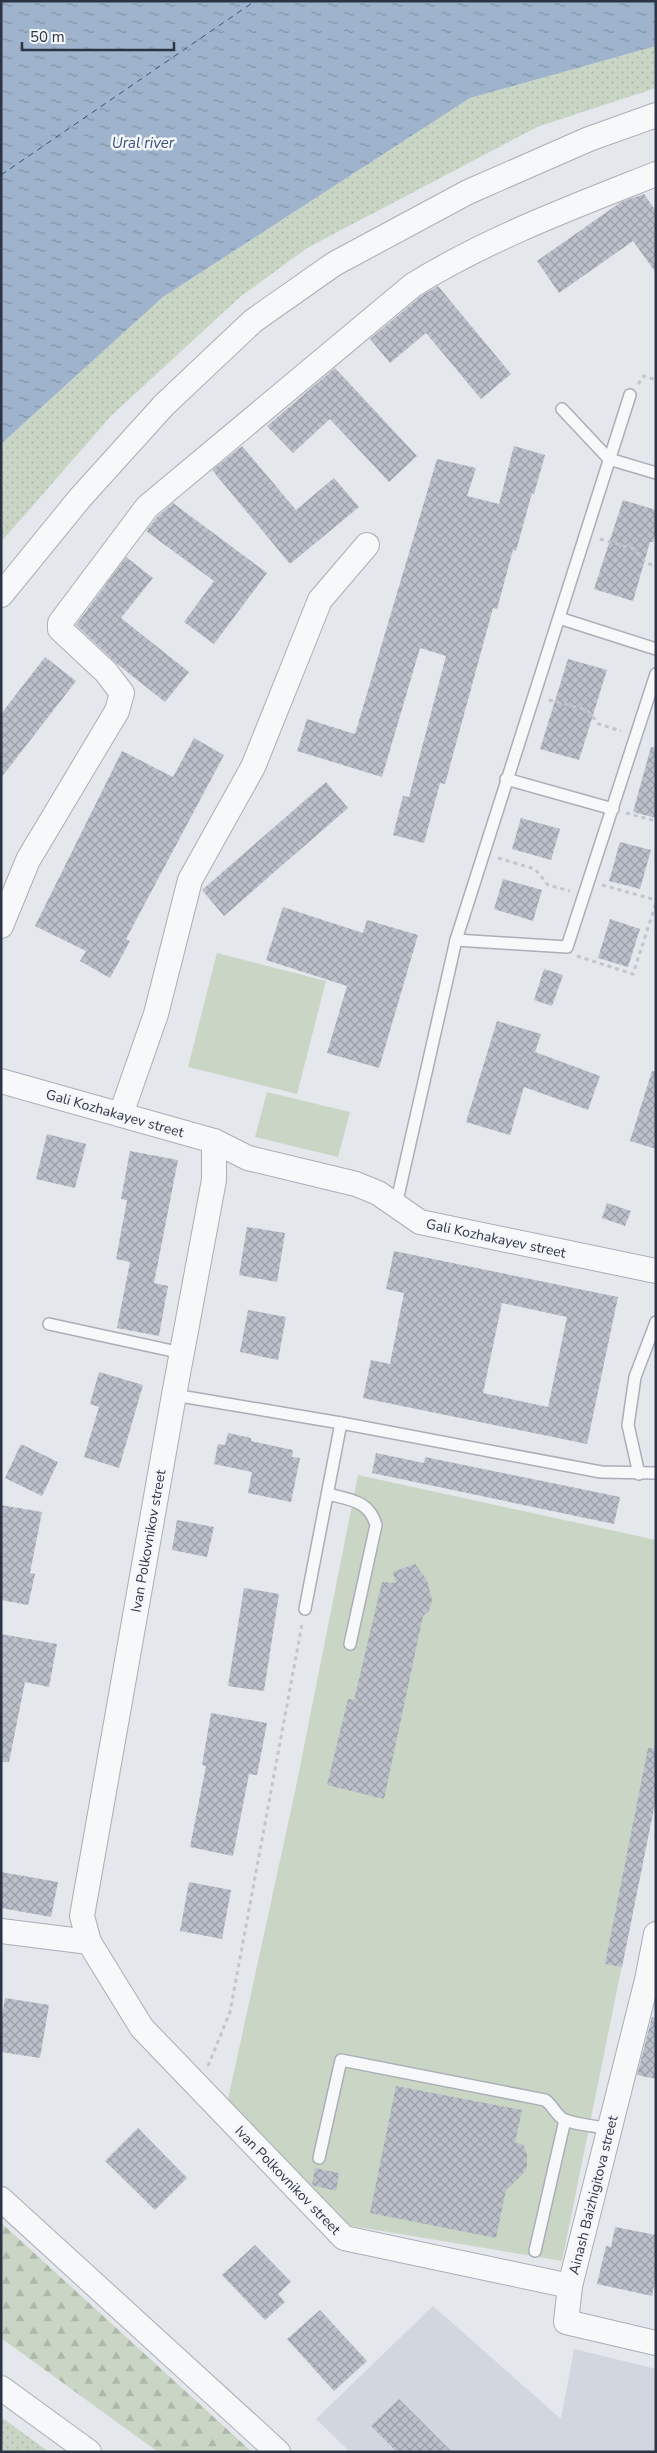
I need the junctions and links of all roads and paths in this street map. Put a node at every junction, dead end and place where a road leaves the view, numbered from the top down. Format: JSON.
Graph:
{"nodes":[{"id":1,"x":656,"y":115,"type":"edge"},
{"id":2,"x":656,"y":174,"type":"edge"},
{"id":3,"x":630,"y":395,"type":"dead end"},
{"id":4,"x":562,"y":409,"type":"dead end"},
{"id":5,"x":609,"y":459,"type":"junction"},
{"id":6,"x":656,"y":473,"type":"edge"},
{"id":7,"x":586,"y":534,"type":"junction"},
{"id":8,"x":367,"y":545,"type":"dead end"},
{"id":9,"x":656,"y":566,"type":"edge"},
{"id":10,"x":1,"y":595,"type":"edge"},
{"id":11,"x":559,"y":618,"type":"junction"},
{"id":12,"x":656,"y":649,"type":"edge"},
{"id":13,"x":656,"y":674,"type":"edge"},
{"id":14,"x":534,"y":696,"type":"junction"},
{"id":15,"x":636,"y":736,"type":"junction"},
{"id":16,"x":506,"y":779,"type":"junction"},
{"id":17,"x":613,"y":809,"type":"junction"},
{"id":18,"x":656,"y":821,"type":"edge"},
{"id":19,"x":483,"y":854,"type":"junction"},
{"id":20,"x":589,"y":881,"type":"junction"},
{"id":21,"x":585,"y":895,"type":"junction"},
{"id":22,"x":656,"y":902,"type":"edge"},
{"id":23,"x":1,"y":926,"type":"edge"},
{"id":24,"x":456,"y":940,"type":"junction"},
{"id":25,"x":567,"y":947,"type":"junction"},
{"id":26,"x":1,"y":1080,"type":"edge"},
{"id":27,"x":121,"y":1114,"type":"junction"},
{"id":28,"x":214,"y":1141,"type":"junction"},
{"id":29,"x":396,"y":1205,"type":"junction"},
{"id":30,"x":656,"y":1271,"type":"edge"},
{"id":31,"x":656,"y":1322,"type":"edge"},
{"id":32,"x":49,"y":1324,"type":"dead end"},
{"id":33,"x":182,"y":1353,"type":"junction"},
{"id":34,"x":174,"y":1395,"type":"junction"},
{"id":35,"x":341,"y":1423,"type":"junction"},
{"id":36,"x":656,"y":1473,"type":"edge"},
{"id":37,"x":639,"y":1474,"type":"junction"},
{"id":38,"x":328,"y":1494,"type":"junction"},
{"id":39,"x":305,"y":1609,"type":"joint"},
{"id":40,"x":350,"y":1644,"type":"dead end"},
{"id":41,"x":1,"y":1931,"type":"edge"},
{"id":42,"x":656,"y":1934,"type":"edge"},
{"id":43,"x":89,"y":1942,"type":"junction"},
{"id":44,"x":651,"y":1981,"type":"edge"},
{"id":45,"x":200,"y":2088,"type":"junction"},
{"id":46,"x":564,"y":2120,"type":"junction"},
{"id":47,"x":610,"y":2129,"type":"junction"},
{"id":48,"x":319,"y":2158,"type":"dead end"},
{"id":49,"x":1,"y":2199,"type":"edge"},
{"id":50,"x":535,"y":2251,"type":"dead end"},
{"id":51,"x":570,"y":2286,"type":"junction"},
{"id":52,"x":656,"y":2343,"type":"edge"},
{"id":53,"x":1,"y":2388,"type":"edge"},
{"id":54,"x":89,"y":2452,"type":"edge"},
{"id":55,"x":278,"y":2452,"type":"edge"}],
"edges":[{"from":1,"to":10,"type":"street"},
{"from":2,"to":23,"type":"street"},
{"from":3,"to":5,"type":"lane"},
{"from":4,"to":5,"type":"lane"},
{"from":5,"to":6,"type":"lane"},
{"from":5,"to":7,"type":"lane"},
{"from":7,"to":9,"type":"path"},
{"from":7,"to":11,"type":"lane"},
{"from":8,"to":27,"type":"street"},
{"from":11,"to":12,"type":"lane"},
{"from":11,"to":14,"type":"lane"},
{"from":13,"to":15,"type":"lane"},
{"from":14,"to":15,"type":"path"},
{"from":14,"to":16,"type":"lane"},
{"from":15,"to":17,"type":"lane"},
{"from":16,"to":17,"type":"lane"},
{"from":16,"to":19,"type":"lane"},
{"from":17,"to":18,"type":"path"},
{"from":17,"to":20,"type":"lane"},
{"from":19,"to":21,"type":"path"},
{"from":19,"to":24,"type":"lane"},
{"from":20,"to":21,"type":"lane"},
{"from":20,"to":22,"type":"path"},
{"from":21,"to":25,"type":"lane"},
{"from":22,"to":25,"type":"path"},
{"from":24,"to":25,"type":"lane"},
{"from":24,"to":29,"type":"lane"},
{"from":26,"to":27,"type":"street","name":"Gali Kozhakayev street"},
{"from":27,"to":28,"type":"street","name":"Gali Kozhakayev street"},
{"from":28,"to":29,"type":"street","name":"Gali Kozhakayev street"},
{"from":28,"to":33,"type":"street","name":"Ivan Polkovnikov street"},
{"from":29,"to":30,"type":"street","name":"Gali Kozhakayev street"},
{"from":31,"to":37,"type":"lane"},
{"from":32,"to":33,"type":"lane"},
{"from":33,"to":34,"type":"street","name":"Ivan Polkovnikov street"},
{"from":34,"to":35,"type":"lane"},
{"from":34,"to":43,"type":"street","name":"Ivan Polkovnikov street"},
{"from":35,"to":37,"type":"lane"},
{"from":35,"to":38,"type":"lane"},
{"from":36,"to":37,"type":"lane"},
{"from":38,"to":39,"type":"lane"},
{"from":38,"to":40,"type":"lane"},
{"from":39,"to":45,"type":"path"},
{"from":41,"to":43,"type":"street"},
{"from":42,"to":44,"type":"street","name":"Ainash Baizhigitova street"},
{"from":43,"to":45,"type":"street","name":"Ivan Polkovnikov street"},
{"from":44,"to":47,"type":"street","name":"Ainash Baizhigitova street"},
{"from":45,"to":51,"type":"street","name":"Ivan Polkovnikov street"},
{"from":46,"to":47,"type":"lane"},
{"from":46,"to":48,"type":"lane"},
{"from":46,"to":50,"type":"lane"},
{"from":47,"to":51,"type":"street","name":"Ainash Baizhigitova street"},
{"from":49,"to":55,"type":"street"},
{"from":51,"to":52,"type":"street","name":"Ainash Baizhigitova street"},
{"from":53,"to":54,"type":"street"}]}
